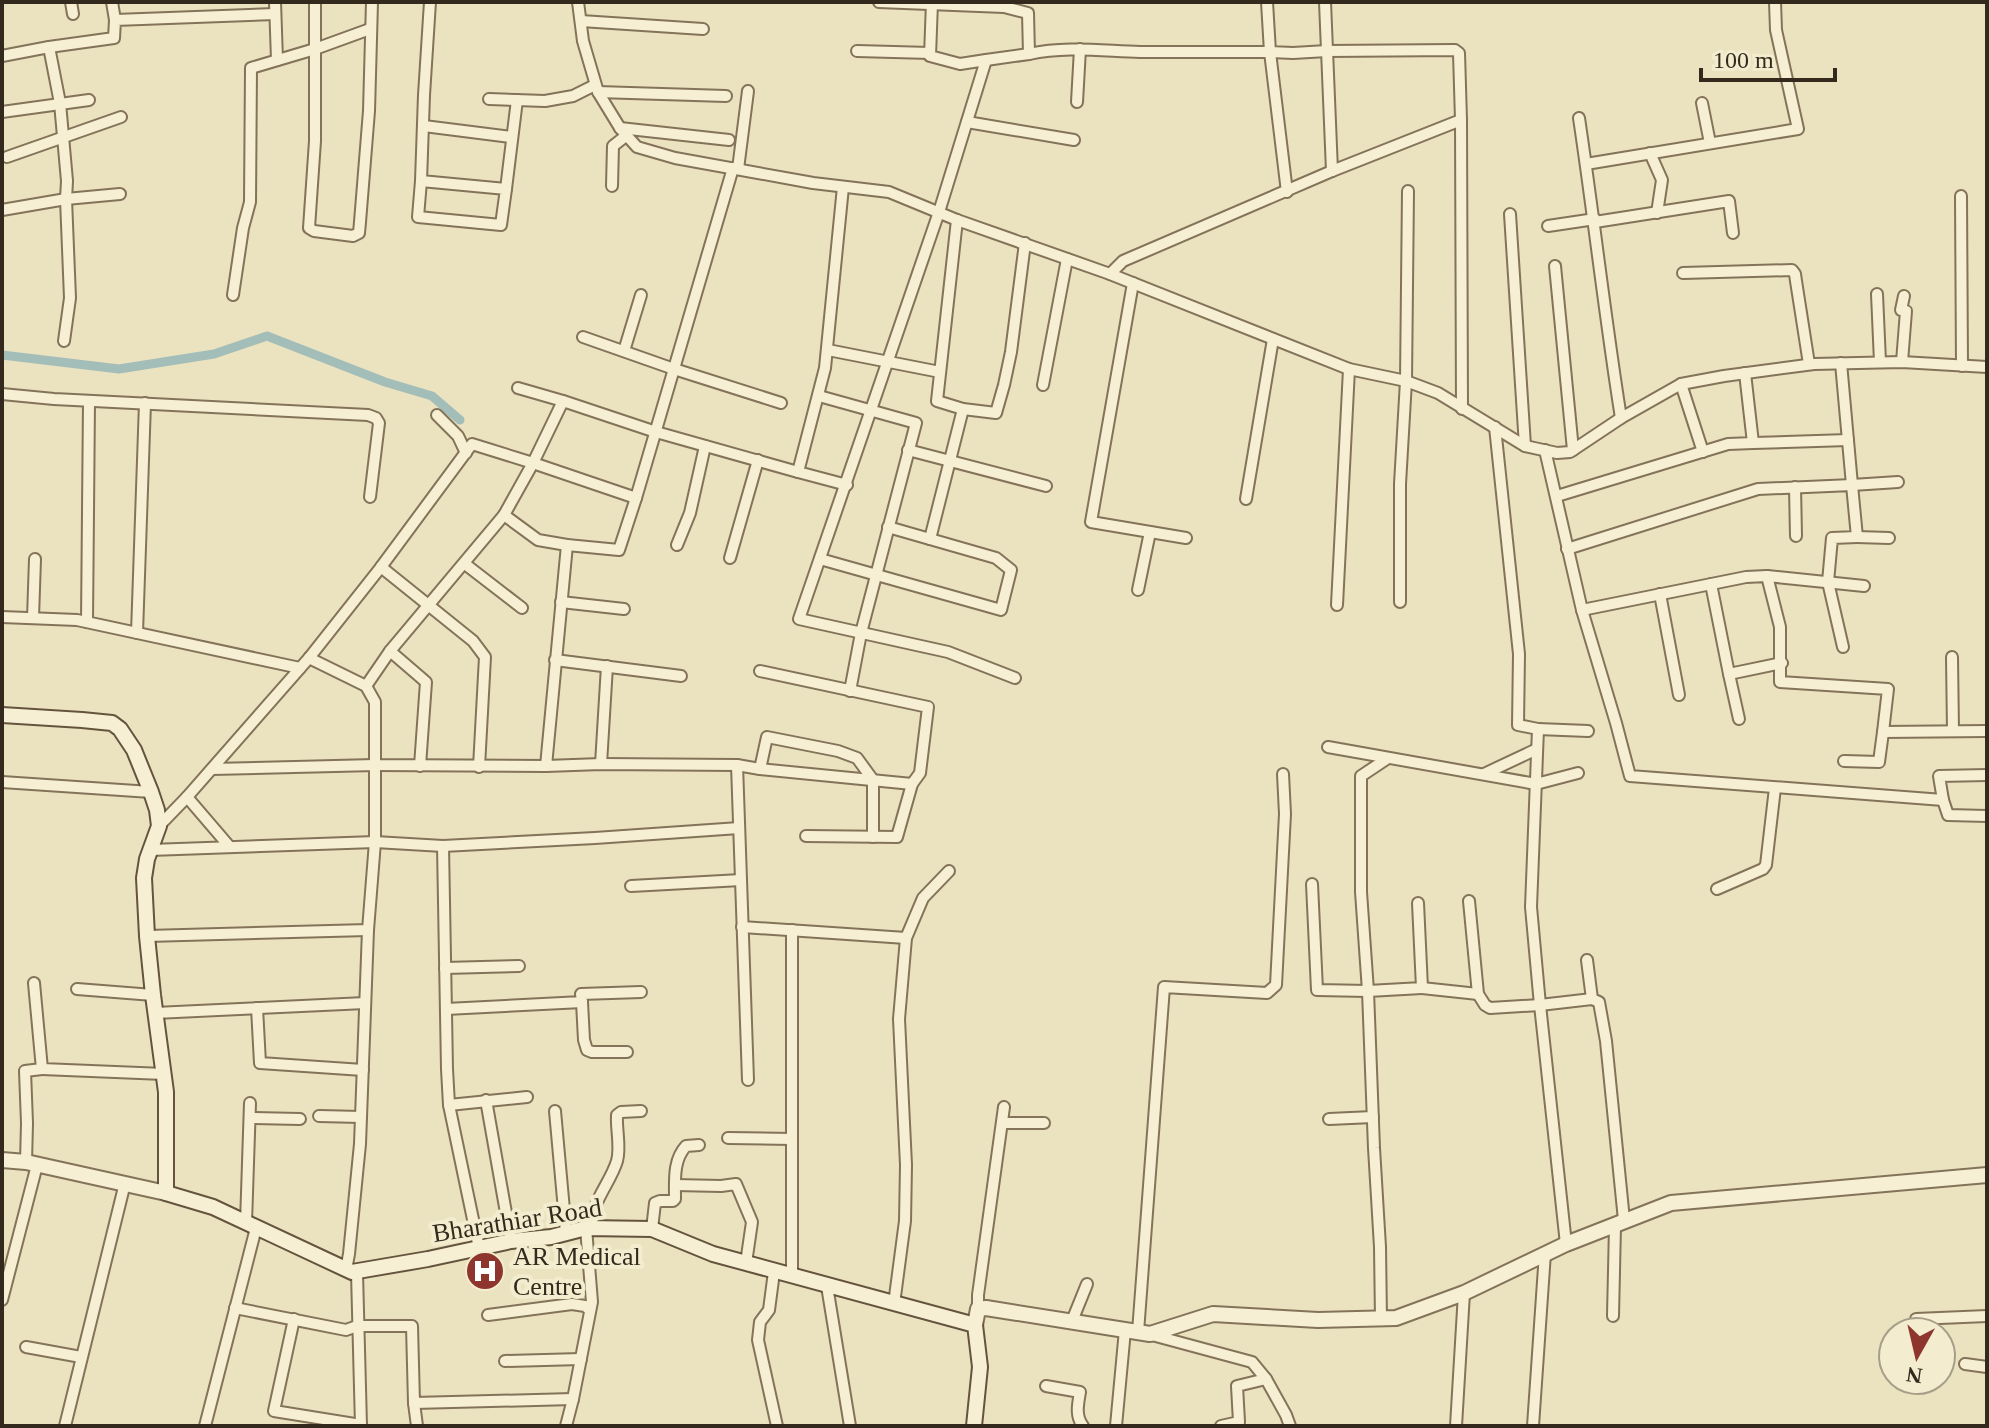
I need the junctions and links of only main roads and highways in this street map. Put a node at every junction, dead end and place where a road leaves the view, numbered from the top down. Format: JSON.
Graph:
{"nodes":[{"id":1,"x":2,"y":715,"type":"edge"},
{"id":2,"x":2,"y":1160,"type":"edge"},
{"id":3,"x":1987,"y":1175,"type":"edge"},
{"id":4,"x":166,"y":1193,"type":"junction"},
{"id":5,"x":975,"y":1325,"type":"junction"},
{"id":6,"x":974,"y":1426,"type":"edge"}],
"edges":[{"from":1,"to":4,"type":"main road"},
{"from":2,"to":4,"type":"main road"},
{"from":3,"to":5,"type":"main road"},
{"from":4,"to":5,"type":"main road","name":"Bharathiar Road"},
{"from":5,"to":6,"type":"main road"}]}
